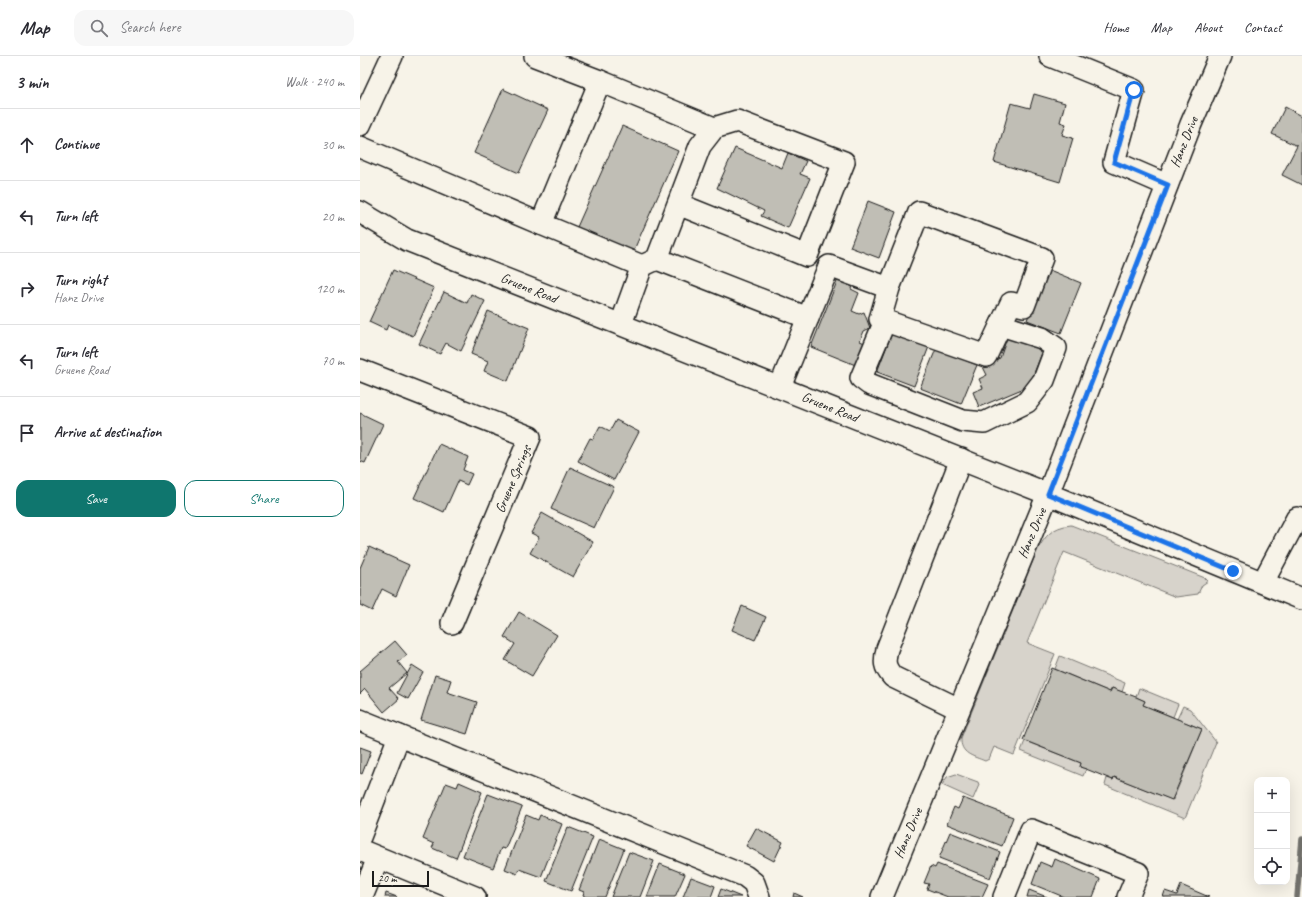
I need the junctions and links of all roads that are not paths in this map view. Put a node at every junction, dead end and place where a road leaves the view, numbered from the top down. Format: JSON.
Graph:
{"nodes":[{"id":1,"x":392,"y":56,"type":"edge"},
{"id":2,"x":535,"y":56,"type":"edge"},
{"id":3,"x":1050,"y":56,"type":"edge"},
{"id":4,"x":1220,"y":56,"type":"edge"},
{"id":5,"x":600,"y":81,"type":"junction"},
{"id":6,"x":360,"y":125,"type":"edge"},
{"id":7,"x":714,"y":128,"type":"junction"},
{"id":8,"x":360,"y":147,"type":"edge"},
{"id":9,"x":1168,"y":185,"type":"junction"},
{"id":10,"x":678,"y":204,"type":"junction"},
{"id":11,"x":360,"y":212,"type":"edge"},
{"id":12,"x":541,"y":224,"type":"junction"},
{"id":13,"x":649,"y":263,"type":"junction"},
{"id":14,"x":889,"y":288,"type":"junction"},
{"id":15,"x":808,"y":318,"type":"junction"},
{"id":16,"x":885,"y":321,"type":"junction"},
{"id":17,"x":620,"y":324,"type":"junction"},
{"id":18,"x":1001,"y":325,"type":"junction"},
{"id":19,"x":360,"y":370,"type":"edge"},
{"id":20,"x":780,"y":387,"type":"junction"},
{"id":21,"x":961,"y":459,"type":"junction"},
{"id":22,"x":1048,"y":494,"type":"junction"},
{"id":23,"x":1300,"y":514,"type":"edge"},
{"id":24,"x":1263,"y":582,"type":"junction"},
{"id":25,"x":1302,"y":599,"type":"edge"},
{"id":26,"x":452,"y":623,"type":"dead end"},
{"id":27,"x":959,"y":709,"type":"junction"},
{"id":28,"x":360,"y":720,"type":"edge"},
{"id":29,"x":399,"y":736,"type":"junction"},
{"id":30,"x":360,"y":837,"type":"edge"},
{"id":31,"x":369,"y":854,"type":"edge"},
{"id":32,"x":362,"y":897,"type":"edge"},
{"id":33,"x":475,"y":897,"type":"edge"},
{"id":34,"x":759,"y":897,"type":"edge"},
{"id":35,"x":882,"y":897,"type":"edge"},
{"id":36,"x":1004,"y":897,"type":"edge"},
{"id":37,"x":1128,"y":897,"type":"edge"}],
"edges":[{"from":1,"to":6,"type":"street"},
{"from":2,"to":5,"type":"street"},
{"from":3,"to":9,"type":"street"},
{"from":4,"to":9,"type":"street","name":"Hanz Drive"},
{"from":5,"to":7,"type":"street"},
{"from":5,"to":12,"type":"street"},
{"from":7,"to":10,"type":"street"},
{"from":7,"to":10,"type":"street"},
{"from":8,"to":12,"type":"street"},
{"from":9,"to":22,"type":"street","name":"Hanz Drive"},
{"from":10,"to":13,"type":"street"},
{"from":11,"to":17,"type":"street","name":"Gruene Road"},
{"from":12,"to":13,"type":"street"},
{"from":13,"to":15,"type":"street"},
{"from":13,"to":17,"type":"street"},
{"from":14,"to":15,"type":"street"},
{"from":14,"to":16,"type":"street"},
{"from":14,"to":18,"type":"street"},
{"from":15,"to":20,"type":"street"},
{"from":16,"to":18,"type":"street"},
{"from":16,"to":18,"type":"street"},
{"from":17,"to":20,"type":"street","name":"Gruene Road"},
{"from":19,"to":26,"type":"street","name":"Gruene Springs"},
{"from":20,"to":21,"type":"street","name":"Gruene Road"},
{"from":21,"to":22,"type":"street","name":"Gruene Road"},
{"from":21,"to":27,"type":"street"},
{"from":22,"to":24,"type":"street","name":"Gruene Road"},
{"from":22,"to":27,"type":"street","name":"Hanz Drive"},
{"from":23,"to":24,"type":"street"},
{"from":24,"to":25,"type":"street","name":"Gruene Road"},
{"from":27,"to":35,"type":"street","name":"Hanz Drive"},
{"from":28,"to":29,"type":"street"},
{"from":29,"to":30,"type":"street"},
{"from":29,"to":34,"type":"street"},
{"from":31,"to":32,"type":"street"},
{"from":31,"to":33,"type":"street"},
{"from":36,"to":37,"type":"street"}]}
